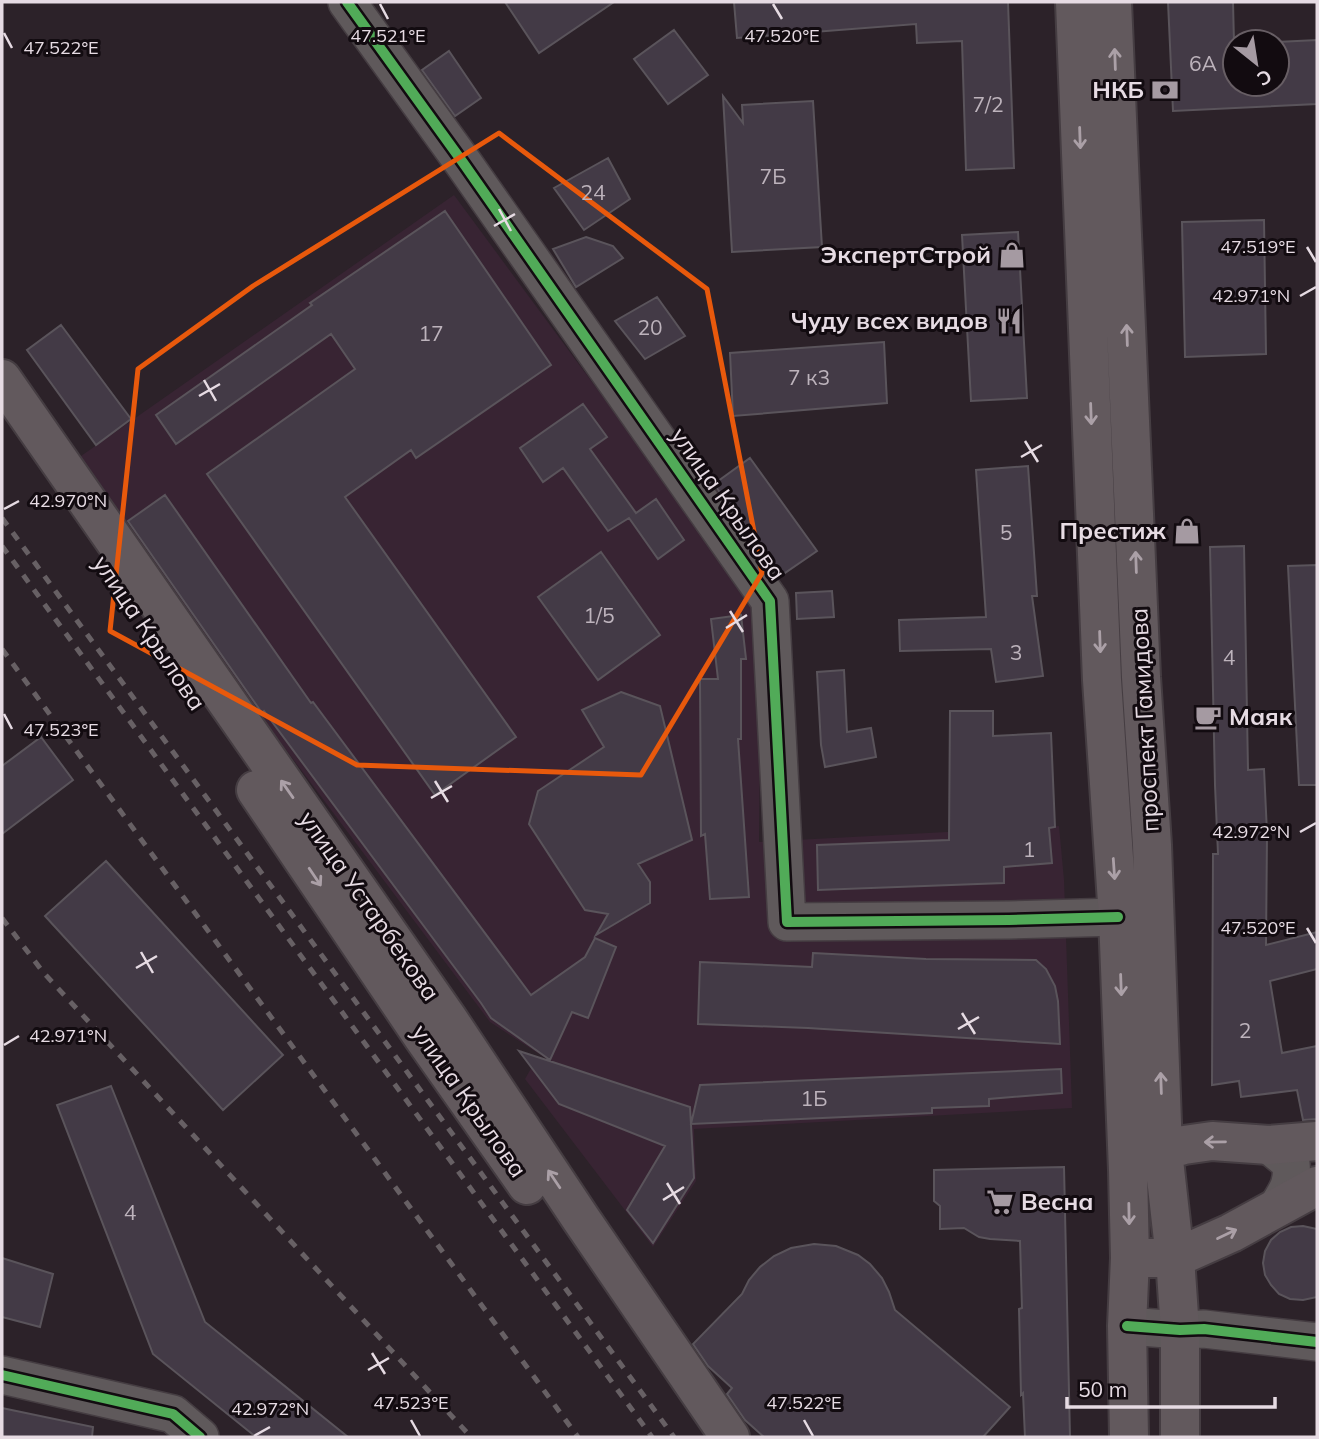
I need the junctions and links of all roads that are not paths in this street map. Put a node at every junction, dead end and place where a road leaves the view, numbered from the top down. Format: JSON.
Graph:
{"nodes":[{"id":1,"x":347,"y":2,"type":"edge"},
{"id":2,"x":1075,"y":2,"type":"edge"},
{"id":3,"x":1112,"y":2,"type":"edge"},
{"id":4,"x":2,"y":379,"type":"edge"},
{"id":5,"x":2,"y":415,"type":"edge"},
{"id":6,"x":1141,"y":677,"type":"junction"},
{"id":7,"x":1101,"y":680,"type":"junction"},
{"id":8,"x":1118,"y":917,"type":"junction"},
{"id":9,"x":1317,"y":1141,"type":"edge"},
{"id":10,"x":1269,"y":1144,"type":"junction"},
{"id":11,"x":1163,"y":1151,"type":"junction"},
{"id":12,"x":1129,"y":1170,"type":"junction"},
{"id":13,"x":1317,"y":1185,"type":"edge"},
{"id":14,"x":1278,"y":1206,"type":"junction"},
{"id":15,"x":1130,"y":1258,"type":"junction"},
{"id":16,"x":1175,"y":1258,"type":"junction"},
{"id":17,"x":1127,"y":1326,"type":"junction"},
{"id":18,"x":1192,"y":1330,"type":"junction"},
{"id":19,"x":1317,"y":1342,"type":"edge"},
{"id":20,"x":2,"y":1375,"type":"edge"},
{"id":21,"x":200,"y":1437,"type":"edge"},
{"id":22,"x":704,"y":1437,"type":"edge"},
{"id":23,"x":730,"y":1437,"type":"edge"},
{"id":24,"x":1129,"y":1437,"type":"edge"},
{"id":25,"x":1180,"y":1437,"type":"edge"}],
"edges":[{"from":1,"to":8,"type":"street","name":"улица Крылова"},
{"from":2,"to":7,"type":"main road","name":"проспект Гамидова","one_way":true},
{"from":6,"to":3,"type":"main road","name":"проспект Гамидова","one_way":true},
{"from":23,"to":4,"type":"main road","name":"улица Устарбекова","one_way":true},
{"from":5,"to":22,"type":"main road","name":"улица Крылова","one_way":true},
{"from":6,"to":7,"type":"street"},
{"from":11,"to":6,"type":"main road","name":"проспект Гамидова","one_way":true},
{"from":7,"to":8,"type":"main road","name":"проспект Гамидова","one_way":true},
{"from":8,"to":12,"type":"main road","name":"проспект Гамидова","one_way":true},
{"from":9,"to":10,"type":"main road"},
{"from":10,"to":11,"type":"main road","one_way":true},
{"from":10,"to":14,"type":"street"},
{"from":11,"to":12,"type":"main road"},
{"from":11,"to":16,"type":"main road","name":"проспект Гамидова"},
{"from":12,"to":15,"type":"main road","name":"проспект Гамидова","one_way":true},
{"from":13,"to":14,"type":"main road"},
{"from":16,"to":14,"type":"main road","one_way":true},
{"from":15,"to":16,"type":"main road"},
{"from":15,"to":17,"type":"main road","name":"проспект Гамидова"},
{"from":16,"to":18,"type":"main road","name":"проспект Гамидова"},
{"from":17,"to":18,"type":"street"},
{"from":17,"to":24,"type":"main road","name":"проспект Гамидова"},
{"from":18,"to":19,"type":"street"},
{"from":18,"to":25,"type":"main road","name":"проспект Гамидова"},
{"from":20,"to":21,"type":"street"}]}
